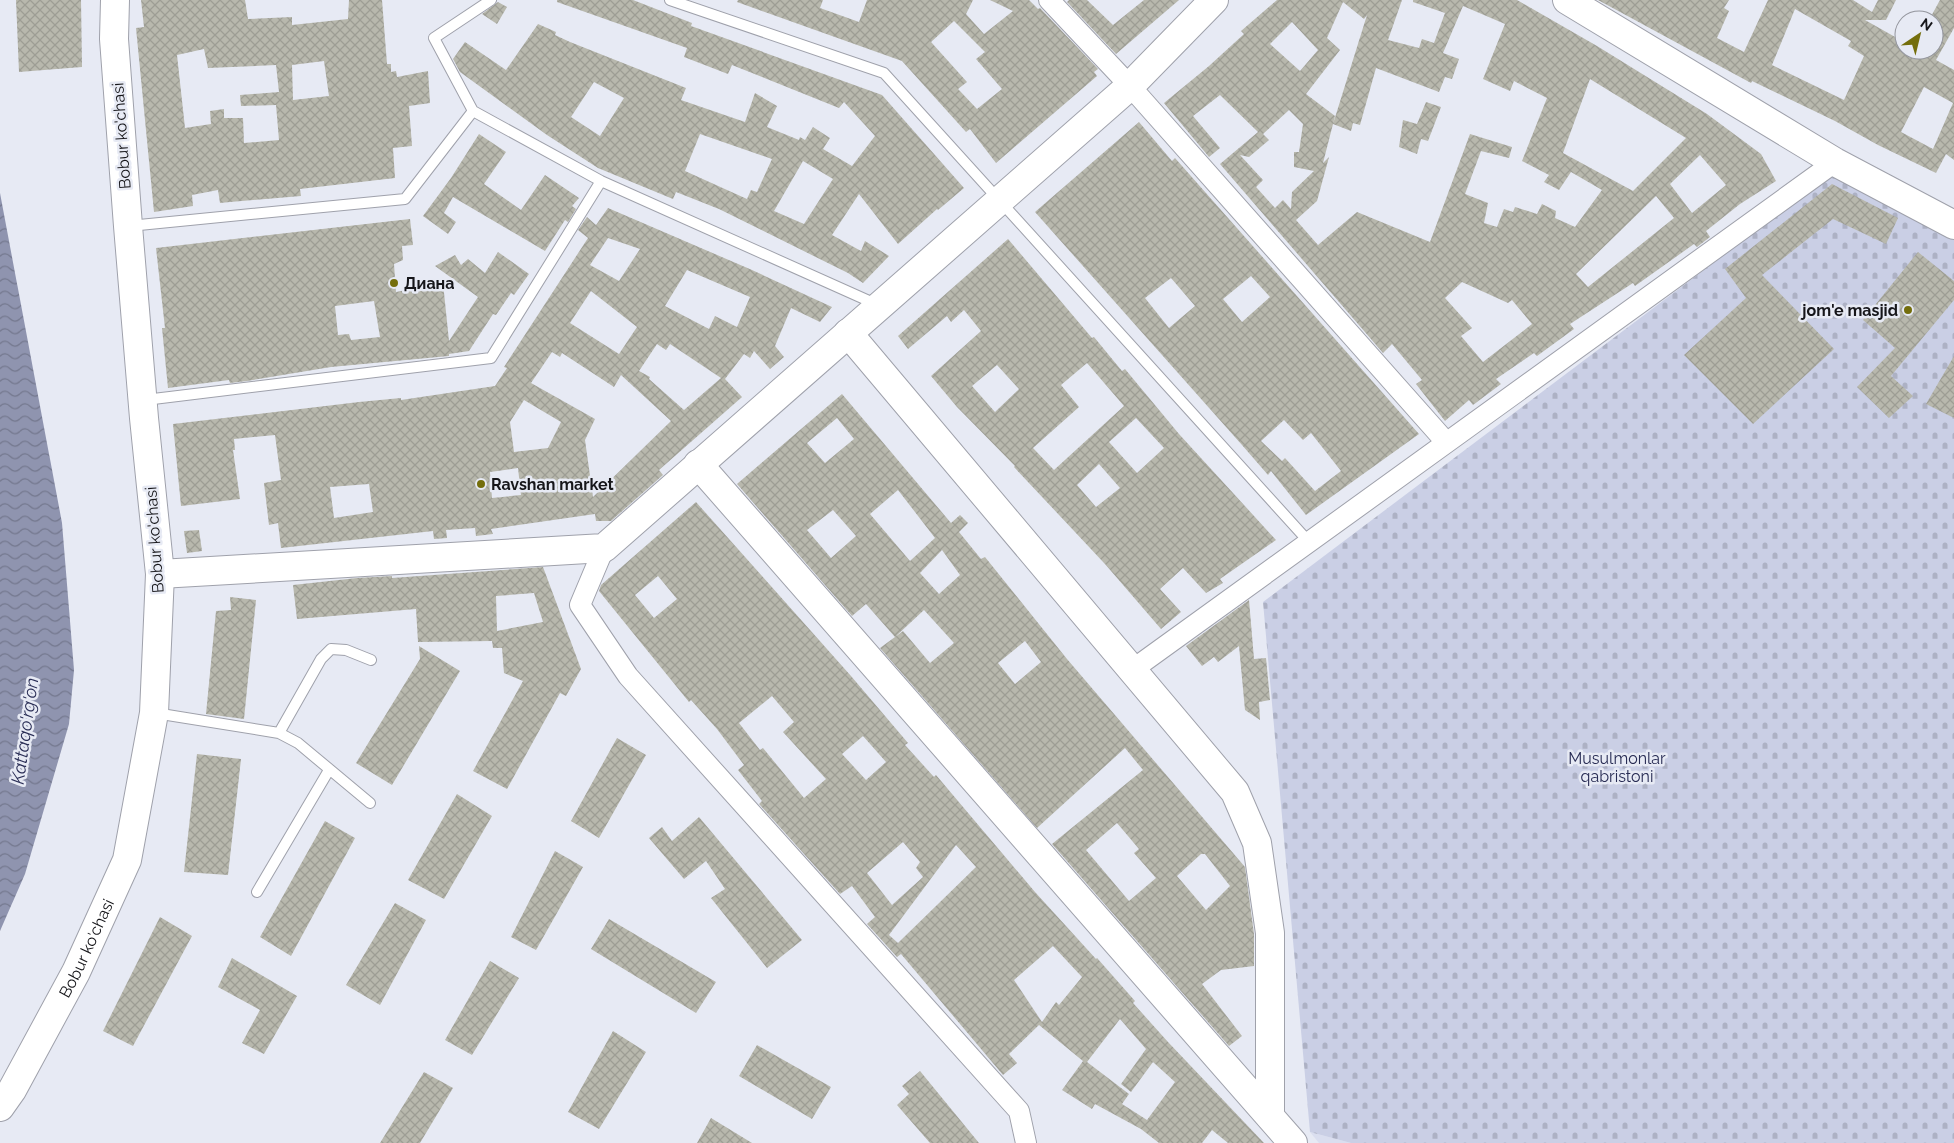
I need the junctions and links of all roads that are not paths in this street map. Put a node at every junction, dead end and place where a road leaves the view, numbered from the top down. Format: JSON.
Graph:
{"nodes":[{"id":1,"x":115,"y":0,"type":"edge"},
{"id":2,"x":492,"y":0,"type":"edge"},
{"id":3,"x":670,"y":0,"type":"edge"},
{"id":4,"x":1049,"y":0,"type":"edge"},
{"id":5,"x":1214,"y":0,"type":"edge"},
{"id":6,"x":1567,"y":0,"type":"edge"},
{"id":7,"x":1130,"y":86,"type":"junction"},
{"id":8,"x":473,"y":111,"type":"junction"},
{"id":9,"x":1835,"y":162,"type":"junction"},
{"id":10,"x":601,"y":181,"type":"junction"},
{"id":11,"x":1001,"y":199,"type":"junction"},
{"id":12,"x":128,"y":226,"type":"junction"},
{"id":13,"x":1954,"y":226,"type":"edge"},
{"id":14,"x":879,"y":306,"type":"junction"},
{"id":15,"x":848,"y":333,"type":"junction"},
{"id":16,"x":142,"y":400,"type":"junction"},
{"id":17,"x":1446,"y":442,"type":"junction"},
{"id":18,"x":698,"y":464,"type":"junction"},
{"id":19,"x":1309,"y":542,"type":"junction"},
{"id":20,"x":604,"y":548,"type":"junction"},
{"id":21,"x":160,"y":574,"type":"junction"},
{"id":22,"x":371,"y":660,"type":"dead end"},
{"id":23,"x":1132,"y":670,"type":"junction"},
{"id":24,"x":154,"y":713,"type":"junction"},
{"id":25,"x":278,"y":733,"type":"junction"},
{"id":26,"x":329,"y":770,"type":"junction"},
{"id":27,"x":370,"y":803,"type":"dead end"},
{"id":28,"x":257,"y":892,"type":"dead end"},
{"id":29,"x":0,"y":1107,"type":"edge"},
{"id":30,"x":1270,"y":1116,"type":"junction"},
{"id":31,"x":1026,"y":1143,"type":"edge"},
{"id":32,"x":1293,"y":1143,"type":"edge"}],
"edges":[{"from":1,"to":12,"type":"street","name":"Bobur ko'chasi"},
{"from":2,"to":8,"type":"lane"},
{"from":3,"to":11,"type":"lane"},
{"from":4,"to":7,"type":"street"},
{"from":5,"to":7,"type":"street"},
{"from":6,"to":9,"type":"street"},
{"from":7,"to":11,"type":"street"},
{"from":7,"to":17,"type":"street"},
{"from":8,"to":10,"type":"lane"},
{"from":8,"to":12,"type":"lane"},
{"from":9,"to":13,"type":"street"},
{"from":9,"to":17,"type":"street"},
{"from":10,"to":14,"type":"lane"},
{"from":10,"to":16,"type":"lane"},
{"from":11,"to":14,"type":"street"},
{"from":11,"to":19,"type":"lane"},
{"from":12,"to":16,"type":"street","name":"Bobur ko'chasi"},
{"from":14,"to":15,"type":"street"},
{"from":15,"to":18,"type":"street"},
{"from":15,"to":23,"type":"street"},
{"from":16,"to":21,"type":"street","name":"Bobur ko'chasi"},
{"from":17,"to":19,"type":"street"},
{"from":18,"to":20,"type":"street"},
{"from":18,"to":30,"type":"street"},
{"from":19,"to":23,"type":"street"},
{"from":20,"to":21,"type":"street"},
{"from":20,"to":31,"type":"street"},
{"from":21,"to":24,"type":"street","name":"Bobur ko'chasi"},
{"from":22,"to":25,"type":"lane"},
{"from":23,"to":30,"type":"street"},
{"from":24,"to":25,"type":"lane"},
{"from":24,"to":29,"type":"street","name":"Bobur ko'chasi"},
{"from":25,"to":26,"type":"lane"},
{"from":26,"to":27,"type":"lane"},
{"from":26,"to":28,"type":"lane"},
{"from":30,"to":32,"type":"street"}]}
